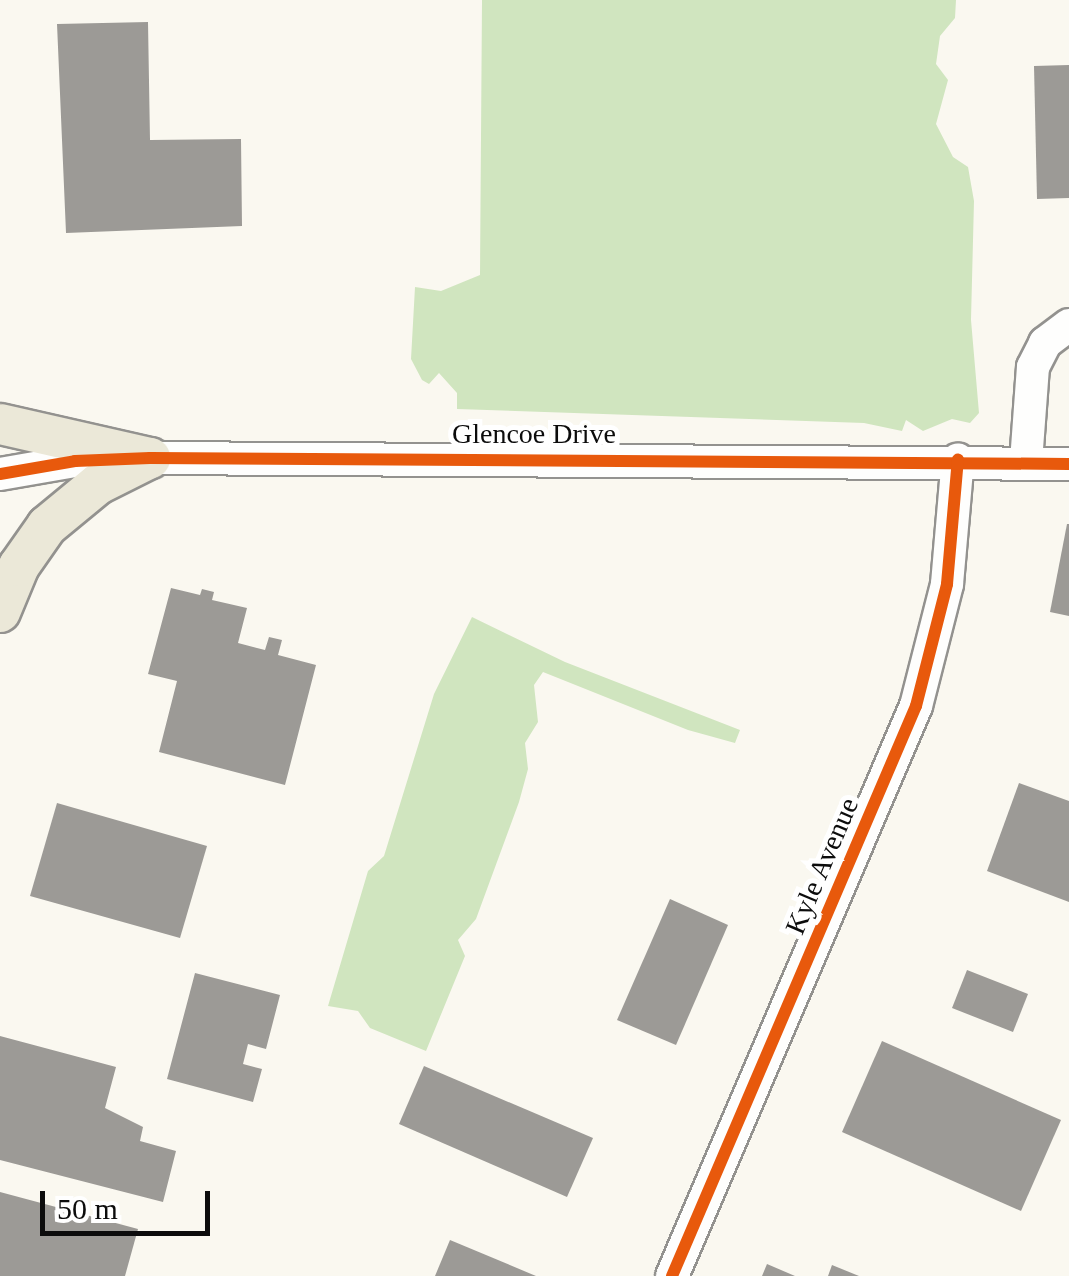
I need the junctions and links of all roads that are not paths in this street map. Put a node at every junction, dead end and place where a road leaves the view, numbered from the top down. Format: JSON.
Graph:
{"nodes":[{"id":1,"x":1069,"y":326,"type":"edge"},
{"id":2,"x":0,"y":424,"type":"edge"},
{"id":3,"x":150,"y":458,"type":"junction"},
{"id":4,"x":958,"y":459,"type":"junction"},
{"id":5,"x":1026,"y":462,"type":"junction"},
{"id":6,"x":1069,"y":464,"type":"edge"},
{"id":7,"x":0,"y":474,"type":"edge"},
{"id":8,"x":0,"y":612,"type":"edge"},
{"id":9,"x":672,"y":1276,"type":"edge"}],
"edges":[{"from":1,"to":5,"type":"street"},
{"from":2,"to":3,"type":"main road"},
{"from":3,"to":4,"type":"street","name":"Glencoe Drive"},
{"from":3,"to":7,"type":"street","name":"Glencoe Drive"},
{"from":3,"to":8,"type":"main road"},
{"from":4,"to":5,"type":"street","name":"Glencoe Drive"},
{"from":4,"to":9,"type":"street","name":"Kyle Avenue"},
{"from":5,"to":6,"type":"street","name":"Glencoe Drive"}]}
